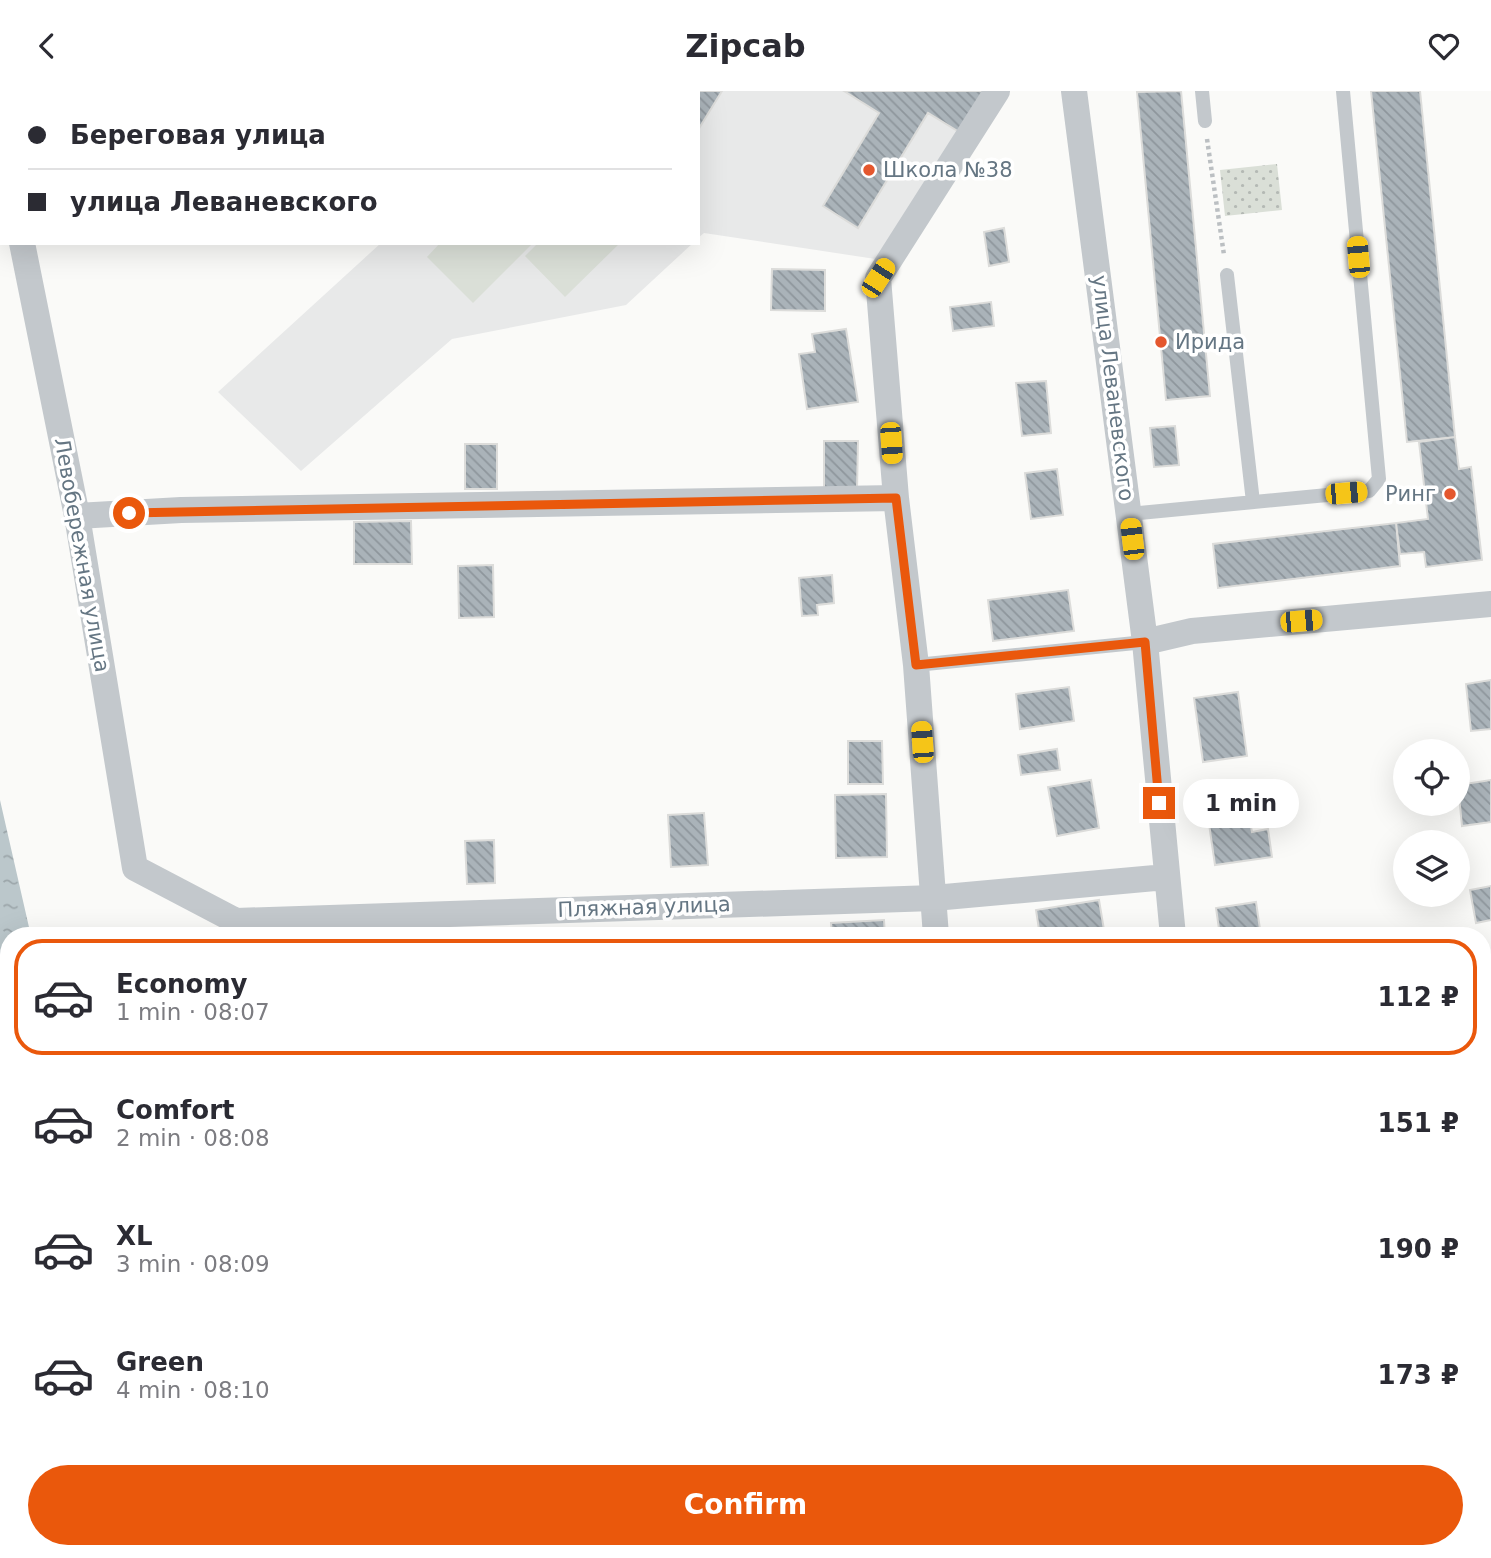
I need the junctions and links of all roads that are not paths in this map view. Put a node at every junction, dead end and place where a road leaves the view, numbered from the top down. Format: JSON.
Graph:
{"nodes":[{"id":1,"x":997,"y":91,"type":"edge"},
{"id":2,"x":1074,"y":91,"type":"edge"},
{"id":3,"x":1202,"y":91,"type":"edge"},
{"id":4,"x":1343,"y":91,"type":"edge"},
{"id":5,"x":1205,"y":121,"type":"road end"},
{"id":6,"x":22,"y":245,"type":"edge"},
{"id":7,"x":1227,"y":275,"type":"road end"},
{"id":8,"x":896,"y":498,"type":"junction"},
{"id":9,"x":1253,"y":502,"type":"junction"},
{"id":10,"x":1129,"y":514,"type":"junction"},
{"id":11,"x":77,"y":516,"type":"junction"},
{"id":12,"x":1491,"y":604,"type":"edge"},
{"id":13,"x":1145,"y":642,"type":"junction"},
{"id":14,"x":916,"y":665,"type":"junction"},
{"id":15,"x":135,"y":867,"type":"joint"},
{"id":16,"x":1166,"y":877,"type":"junction"},
{"id":17,"x":934,"y":898,"type":"junction"},
{"id":18,"x":936,"y":927,"type":"edge"},
{"id":19,"x":1172,"y":927,"type":"edge"}],
"edges":[{"from":1,"to":8,"type":"street"},
{"from":2,"to":10,"type":"street","name":"улица Леваневского"},
{"from":3,"to":5,"type":"lane"},
{"from":4,"to":9,"type":"lane"},
{"from":6,"to":11,"type":"street","name":"Левобережная улица"},
{"from":7,"to":9,"type":"lane"},
{"from":8,"to":11,"type":"street"},
{"from":8,"to":14,"type":"street"},
{"from":9,"to":10,"type":"lane"},
{"from":10,"to":13,"type":"street","name":"улица Леваневского"},
{"from":11,"to":15,"type":"street","name":"Левобережная улица"},
{"from":12,"to":13,"type":"street"},
{"from":13,"to":14,"type":"lane"},
{"from":13,"to":16,"type":"street","name":"улица Леваневского"},
{"from":14,"to":17,"type":"street"},
{"from":15,"to":17,"type":"street","name":"Пляжная улица"},
{"from":16,"to":17,"type":"street","name":"Пляжная улица"},
{"from":16,"to":19,"type":"street","name":"улица Леваневского"},
{"from":17,"to":18,"type":"street"}]}
